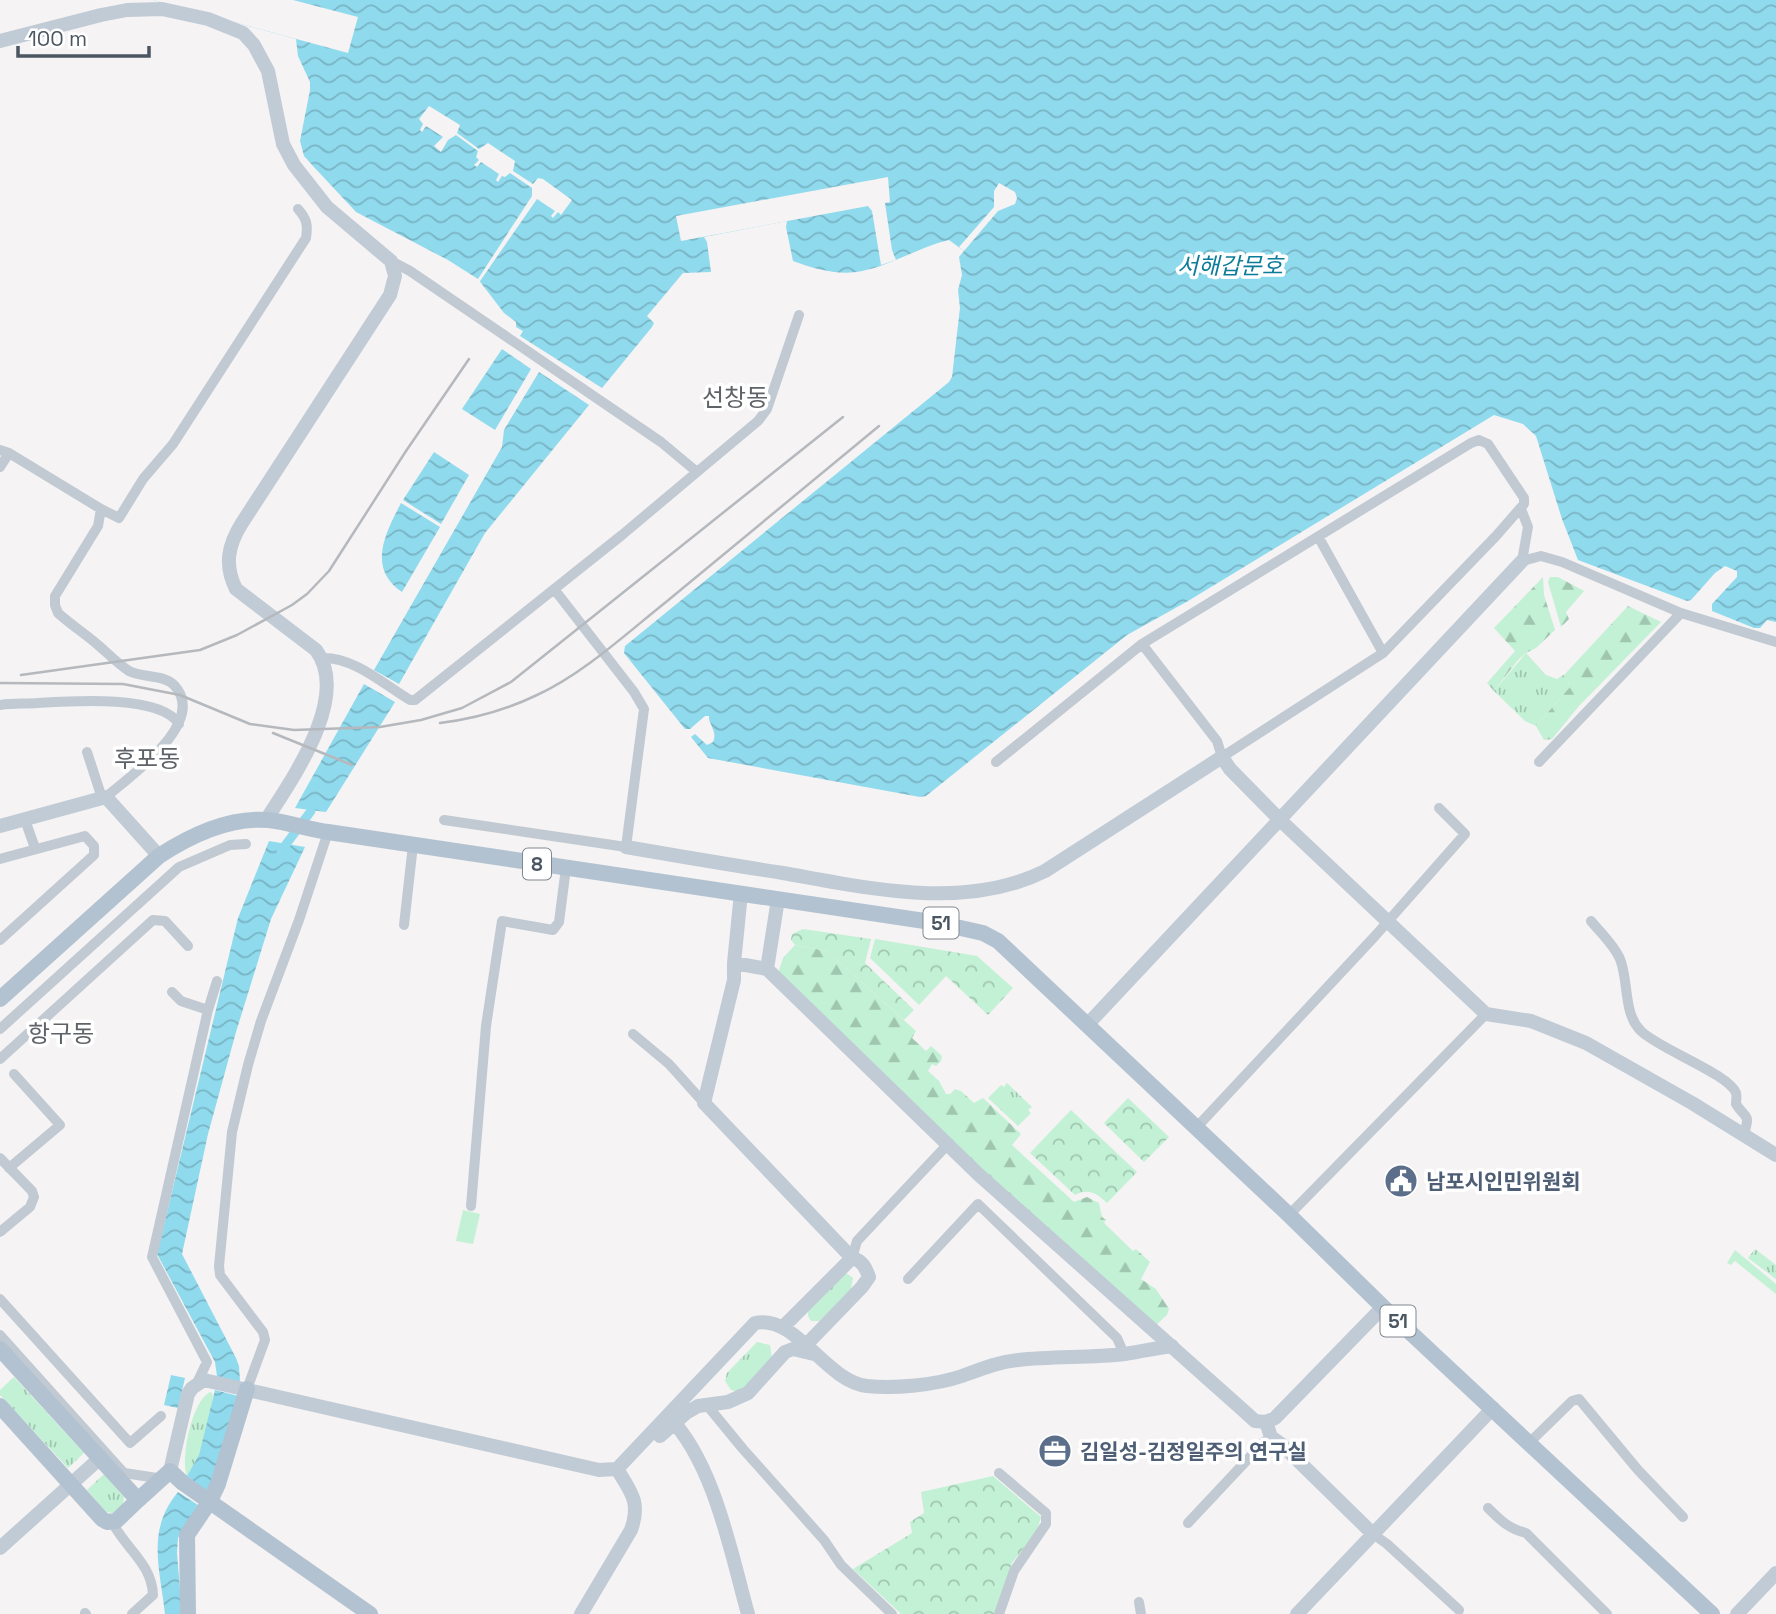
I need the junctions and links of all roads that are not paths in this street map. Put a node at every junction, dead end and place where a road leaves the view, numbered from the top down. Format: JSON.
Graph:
{"nodes":[{"id":1,"x":0,"y":41,"type":"edge"},
{"id":2,"x":298,"y":209,"type":"dead end"},
{"id":3,"x":391,"y":261,"type":"junction"},
{"id":4,"x":799,"y":315,"type":"dead end"},
{"id":5,"x":4,"y":451,"type":"edge"},
{"id":6,"x":0,"y":467,"type":"edge"},
{"id":7,"x":697,"y":472,"type":"junction"},
{"id":8,"x":101,"y":509,"type":"junction"},
{"id":9,"x":1521,"y":509,"type":"junction"},
{"id":10,"x":1319,"y":538,"type":"junction"},
{"id":11,"x":1522,"y":561,"type":"junction"},
{"id":12,"x":554,"y":589,"type":"junction"},
{"id":13,"x":1681,"y":613,"type":"junction"},
{"id":14,"x":1776,"y":642,"type":"edge"},
{"id":15,"x":1142,"y":644,"type":"junction"},
{"id":16,"x":1383,"y":653,"type":"junction"},
{"id":17,"x":322,"y":658,"type":"junction"},
{"id":18,"x":0,"y":705,"type":"edge"},
{"id":19,"x":178,"y":724,"type":"junction"},
{"id":20,"x":87,"y":752,"type":"dead end"},
{"id":21,"x":1222,"y":757,"type":"junction"},
{"id":22,"x":996,"y":762,"type":"dead end"},
{"id":23,"x":1539,"y":762,"type":"dead end"},
{"id":24,"x":104,"y":798,"type":"junction"},
{"id":25,"x":1439,"y":808,"type":"dead end"},
{"id":26,"x":1279,"y":819,"type":"junction"},
{"id":27,"x":25,"y":820,"type":"junction"},
{"id":28,"x":444,"y":820,"type":"dead end"},
{"id":29,"x":273,"y":821,"type":"junction"},
{"id":30,"x":0,"y":826,"type":"edge"},
{"id":31,"x":321,"y":831,"type":"junction"},
{"id":32,"x":246,"y":844,"type":"dead end"},
{"id":33,"x":413,"y":845,"type":"junction"},
{"id":34,"x":626,"y":847,"type":"junction"},
{"id":35,"x":34,"y":848,"type":"junction"},
{"id":36,"x":159,"y":856,"type":"junction"},
{"id":37,"x":0,"y":859,"type":"edge"},
{"id":38,"x":566,"y":868,"type":"junction"},
{"id":39,"x":741,"y":893,"type":"junction"},
{"id":40,"x":760,"y":896,"type":"joint"},
{"id":41,"x":778,"y":899,"type":"junction"},
{"id":42,"x":1387,"y":920,"type":"junction"},
{"id":43,"x":1591,"y":921,"type":"dead end"},
{"id":44,"x":404,"y":925,"type":"dead end"},
{"id":45,"x":0,"y":940,"type":"edge"},
{"id":46,"x":188,"y":946,"type":"dead end"},
{"id":47,"x":734,"y":963,"type":"junction"},
{"id":48,"x":767,"y":969,"type":"junction"},
{"id":49,"x":217,"y":981,"type":"dead end"},
{"id":50,"x":172,"y":992,"type":"dead end"},
{"id":51,"x":0,"y":999,"type":"edge"},
{"id":52,"x":208,"y":1010,"type":"junction"},
{"id":53,"x":1486,"y":1014,"type":"junction"},
{"id":54,"x":1088,"y":1024,"type":"junction"},
{"id":55,"x":0,"y":1029,"type":"edge"},
{"id":56,"x":633,"y":1034,"type":"dead end"},
{"id":57,"x":0,"y":1059,"type":"edge"},
{"id":58,"x":14,"y":1074,"type":"dead end"},
{"id":59,"x":704,"y":1103,"type":"junction"},
{"id":60,"x":1196,"y":1128,"type":"junction"},
{"id":61,"x":1744,"y":1135,"type":"junction"},
{"id":62,"x":949,"y":1143,"type":"junction"},
{"id":63,"x":1776,"y":1155,"type":"edge"},
{"id":64,"x":0,"y":1158,"type":"edge"},
{"id":65,"x":9,"y":1168,"type":"junction"},
{"id":66,"x":471,"y":1206,"type":"dead end"},
{"id":67,"x":1289,"y":1215,"type":"junction"},
{"id":68,"x":0,"y":1232,"type":"edge"},
{"id":69,"x":852,"y":1258,"type":"junction"},
{"id":70,"x":908,"y":1279,"type":"dead end"},
{"id":71,"x":0,"y":1299,"type":"edge"},
{"id":72,"x":1383,"y":1307,"type":"junction"},
{"id":73,"x":783,"y":1326,"type":"junction"},
{"id":74,"x":0,"y":1335,"type":"edge"},
{"id":75,"x":1172,"y":1346,"type":"junction"},
{"id":76,"x":0,"y":1349,"type":"edge"},
{"id":77,"x":810,"y":1350,"type":"junction"},
{"id":78,"x":1124,"y":1354,"type":"junction"},
{"id":79,"x":205,"y":1382,"type":"junction"},
{"id":80,"x":242,"y":1388,"type":"junction"},
{"id":81,"x":706,"y":1404,"type":"junction"},
{"id":82,"x":0,"y":1406,"type":"edge"},
{"id":83,"x":1493,"y":1408,"type":"junction"},
{"id":84,"x":161,"y":1416,"type":"dead end"},
{"id":85,"x":671,"y":1419,"type":"junction"},
{"id":86,"x":1266,"y":1422,"type":"junction"},
{"id":87,"x":1271,"y":1437,"type":"junction"},
{"id":88,"x":1530,"y":1442,"type":"junction"},
{"id":89,"x":99,"y":1459,"type":"junction"},
{"id":90,"x":619,"y":1468,"type":"junction"},
{"id":91,"x":999,"y":1473,"type":"dead end"},
{"id":92,"x":164,"y":1475,"type":"junction"},
{"id":93,"x":72,"y":1485,"type":"junction"},
{"id":94,"x":206,"y":1498,"type":"junction"},
{"id":95,"x":138,"y":1500,"type":"junction"},
{"id":96,"x":1488,"y":1508,"type":"dead end"},
{"id":97,"x":1682,"y":1517,"type":"dead end"},
{"id":98,"x":112,"y":1522,"type":"junction"},
{"id":99,"x":1188,"y":1522,"type":"dead end"},
{"id":100,"x":1373,"y":1534,"type":"junction"},
{"id":101,"x":0,"y":1548,"type":"edge"},
{"id":102,"x":1776,"y":1573,"type":"edge"},
{"id":103,"x":1139,"y":1602,"type":"dead end"},
{"id":104,"x":1459,"y":1610,"type":"dead end"},
{"id":105,"x":132,"y":1614,"type":"edge"},
{"id":106,"x":188,"y":1614,"type":"edge"},
{"id":107,"x":370,"y":1614,"type":"edge"},
{"id":108,"x":581,"y":1614,"type":"edge"},
{"id":109,"x":748,"y":1614,"type":"edge"},
{"id":110,"x":892,"y":1614,"type":"edge"},
{"id":111,"x":999,"y":1614,"type":"edge"},
{"id":112,"x":1141,"y":1614,"type":"edge"},
{"id":113,"x":1297,"y":1614,"type":"edge"},
{"id":114,"x":1607,"y":1614,"type":"edge"},
{"id":115,"x":1712,"y":1614,"type":"edge"},
{"id":116,"x":1737,"y":1614,"type":"edge"}],
"edges":[{"from":1,"to":3,"type":"street"},
{"from":2,"to":8,"type":"street"},
{"from":3,"to":7,"type":"street"},
{"from":3,"to":17,"type":"street"},
{"from":4,"to":7,"type":"street"},
{"from":5,"to":6,"type":"street"},
{"from":5,"to":8,"type":"street"},
{"from":7,"to":12,"type":"street"},
{"from":8,"to":19,"type":"street"},
{"from":9,"to":10,"type":"street"},
{"from":9,"to":11,"type":"street"},
{"from":9,"to":16,"type":"street"},
{"from":10,"to":15,"type":"street"},
{"from":10,"to":16,"type":"street"},
{"from":11,"to":13,"type":"street"},
{"from":11,"to":26,"type":"street"},
{"from":12,"to":17,"type":"street"},
{"from":12,"to":34,"type":"street"},
{"from":13,"to":14,"type":"street"},
{"from":13,"to":23,"type":"street"},
{"from":15,"to":21,"type":"street"},
{"from":15,"to":22,"type":"street"},
{"from":16,"to":21,"type":"street"},
{"from":17,"to":29,"type":"street"},
{"from":18,"to":19,"type":"street"},
{"from":19,"to":24,"type":"street"},
{"from":20,"to":24,"type":"street"},
{"from":21,"to":26,"type":"street"},
{"from":21,"to":34,"type":"street"},
{"from":24,"to":27,"type":"street"},
{"from":24,"to":36,"type":"street"},
{"from":25,"to":42,"type":"street"},
{"from":26,"to":42,"type":"street"},
{"from":26,"to":54,"type":"street"},
{"from":27,"to":30,"type":"street"},
{"from":27,"to":35,"type":"street"},
{"from":28,"to":34,"type":"street"},
{"from":29,"to":31,"type":"main road","number":"8"},
{"from":29,"to":36,"type":"main road","number":"8"},
{"from":31,"to":33,"type":"main road","number":"8"},
{"from":31,"to":80,"type":"street"},
{"from":32,"to":55,"type":"street"},
{"from":33,"to":38,"type":"main road","number":"8"},
{"from":33,"to":44,"type":"street"},
{"from":35,"to":37,"type":"street"},
{"from":35,"to":45,"type":"street"},
{"from":36,"to":51,"type":"main road","number":"8"},
{"from":38,"to":39,"type":"main road","number":"8"},
{"from":38,"to":66,"type":"street"},
{"from":39,"to":40,"type":"main road","number":"8"},
{"from":39,"to":47,"type":"street"},
{"from":40,"to":41,"type":"main road","number":"51"},
{"from":41,"to":48,"type":"street"},
{"from":41,"to":54,"type":"main road","number":"51"},
{"from":42,"to":53,"type":"street"},
{"from":42,"to":60,"type":"street"},
{"from":43,"to":61,"type":"street"},
{"from":46,"to":57,"type":"street"},
{"from":47,"to":48,"type":"street"},
{"from":47,"to":59,"type":"street"},
{"from":48,"to":62,"type":"street"},
{"from":49,"to":52,"type":"street"},
{"from":50,"to":52,"type":"street"},
{"from":52,"to":79,"type":"street"},
{"from":53,"to":61,"type":"street"},
{"from":53,"to":67,"type":"street"},
{"from":54,"to":60,"type":"main road","number":"51"},
{"from":56,"to":59,"type":"street"},
{"from":58,"to":65,"type":"street"},
{"from":59,"to":69,"type":"street"},
{"from":60,"to":67,"type":"main road","number":"51"},
{"from":61,"to":63,"type":"street"},
{"from":62,"to":69,"type":"street"},
{"from":62,"to":75,"type":"street"},
{"from":64,"to":65,"type":"street"},
{"from":65,"to":68,"type":"street"},
{"from":67,"to":72,"type":"main road","number":"51"},
{"from":69,"to":73,"type":"street"},
{"from":69,"to":77,"type":"street"},
{"from":70,"to":78,"type":"street"},
{"from":71,"to":84,"type":"street"},
{"from":72,"to":83,"type":"main road","number":"51"},
{"from":72,"to":86,"type":"street"},
{"from":73,"to":77,"type":"street"},
{"from":73,"to":85,"type":"street"},
{"from":74,"to":92,"type":"street"},
{"from":75,"to":78,"type":"street"},
{"from":75,"to":86,"type":"street"},
{"from":76,"to":89,"type":"main road"},
{"from":77,"to":78,"type":"street"},
{"from":77,"to":81,"type":"street"},
{"from":79,"to":80,"type":"street"},
{"from":79,"to":92,"type":"street"},
{"from":80,"to":90,"type":"street"},
{"from":80,"to":94,"type":"main road"},
{"from":81,"to":85,"type":"street"},
{"from":81,"to":110,"type":"street"},
{"from":82,"to":93,"type":"main road"},
{"from":83,"to":88,"type":"main road","number":"51"},
{"from":83,"to":100,"type":"street"},
{"from":85,"to":90,"type":"street"},
{"from":85,"to":109,"type":"street"},
{"from":86,"to":87,"type":"street"},
{"from":87,"to":99,"type":"street"},
{"from":87,"to":100,"type":"street"},
{"from":88,"to":97,"type":"street"},
{"from":88,"to":115,"type":"main road","number":"51"},
{"from":89,"to":93,"type":"street"},
{"from":89,"to":95,"type":"main road"},
{"from":90,"to":108,"type":"street"},
{"from":91,"to":111,"type":"street"},
{"from":92,"to":94,"type":"main road"},
{"from":92,"to":95,"type":"main road"},
{"from":93,"to":98,"type":"main road"},
{"from":93,"to":101,"type":"street"},
{"from":94,"to":106,"type":"main road"},
{"from":94,"to":107,"type":"main road"},
{"from":95,"to":98,"type":"main road"},
{"from":96,"to":114,"type":"street"},
{"from":98,"to":105,"type":"street"},
{"from":100,"to":104,"type":"street"},
{"from":100,"to":113,"type":"street"},
{"from":102,"to":116,"type":"street"},
{"from":103,"to":112,"type":"street"}]}
